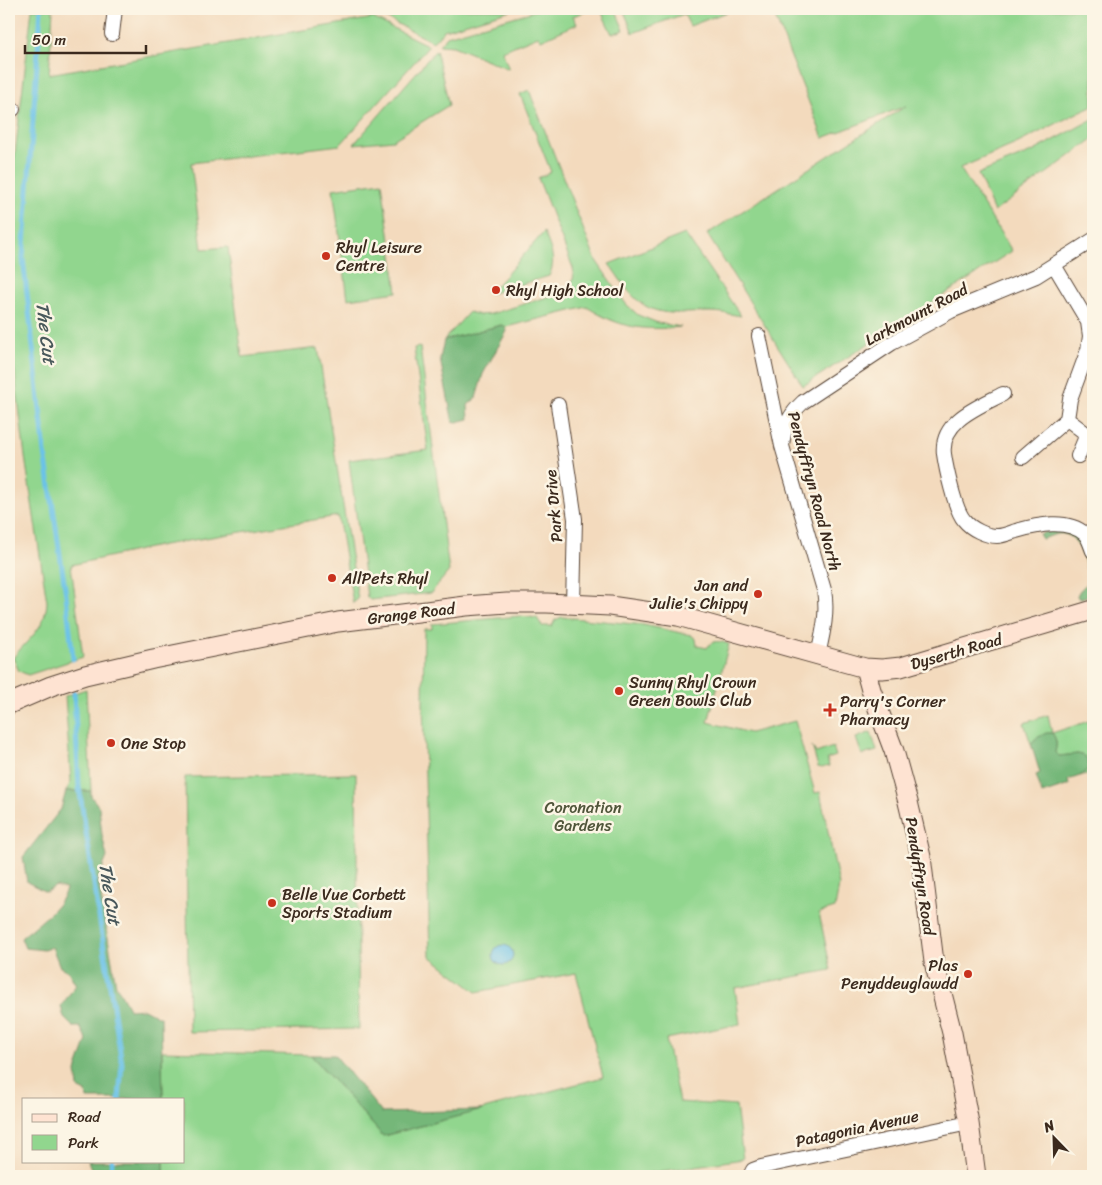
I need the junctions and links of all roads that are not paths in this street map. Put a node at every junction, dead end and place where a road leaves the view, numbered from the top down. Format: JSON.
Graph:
{"nodes":[{"id":1,"x":115,"y":9,"type":"edge"},
{"id":2,"x":112,"y":34,"type":"dead end"},
{"id":3,"x":1093,"y":240,"type":"edge"},
{"id":4,"x":1054,"y":265,"type":"junction"},
{"id":5,"x":759,"y":336,"type":"dead end"},
{"id":6,"x":1003,"y":394,"type":"dead end"},
{"id":7,"x":558,"y":405,"type":"dead end"},
{"id":8,"x":1067,"y":419,"type":"junction"},
{"id":9,"x":782,"y":446,"type":"junction"},
{"id":10,"x":1078,"y":456,"type":"dead end"},
{"id":11,"x":1023,"y":457,"type":"dead end"},
{"id":12,"x":1093,"y":551,"type":"edge"},
{"id":13,"x":573,"y":605,"type":"junction"},
{"id":14,"x":1093,"y":610,"type":"edge"},
{"id":15,"x":818,"y":655,"type":"junction"},
{"id":16,"x":865,"y":668,"type":"junction"},
{"id":17,"x":9,"y":704,"type":"edge"},
{"id":18,"x":969,"y":1123,"type":"junction"},
{"id":19,"x":752,"y":1173,"type":"edge"},
{"id":20,"x":976,"y":1176,"type":"edge"}],
"edges":[{"from":1,"to":2,"type":"street"},
{"from":3,"to":4,"type":"street","name":"Larkmount Road"},
{"from":4,"to":8,"type":"street"},
{"from":4,"to":9,"type":"street","name":"Larkmount Road"},
{"from":5,"to":9,"type":"street","name":"Pendyffryn Road North"},
{"from":6,"to":12,"type":"street"},
{"from":7,"to":13,"type":"street","name":"Park Drive"},
{"from":8,"to":10,"type":"street"},
{"from":8,"to":11,"type":"street"},
{"from":9,"to":15,"type":"street","name":"Pendyffryn Road North"},
{"from":13,"to":15,"type":"main road","name":"Grange Road"},
{"from":13,"to":17,"type":"main road","name":"Grange Road"},
{"from":14,"to":16,"type":"main road","name":"Dyserth Road"},
{"from":15,"to":16,"type":"main road","name":"Dyserth Road"},
{"from":16,"to":18,"type":"main road","name":"Pendyffryn Road"},
{"from":18,"to":19,"type":"street","name":"Patagonia Avenue"},
{"from":18,"to":20,"type":"main road","name":"Pendyffryn Road"}]}
